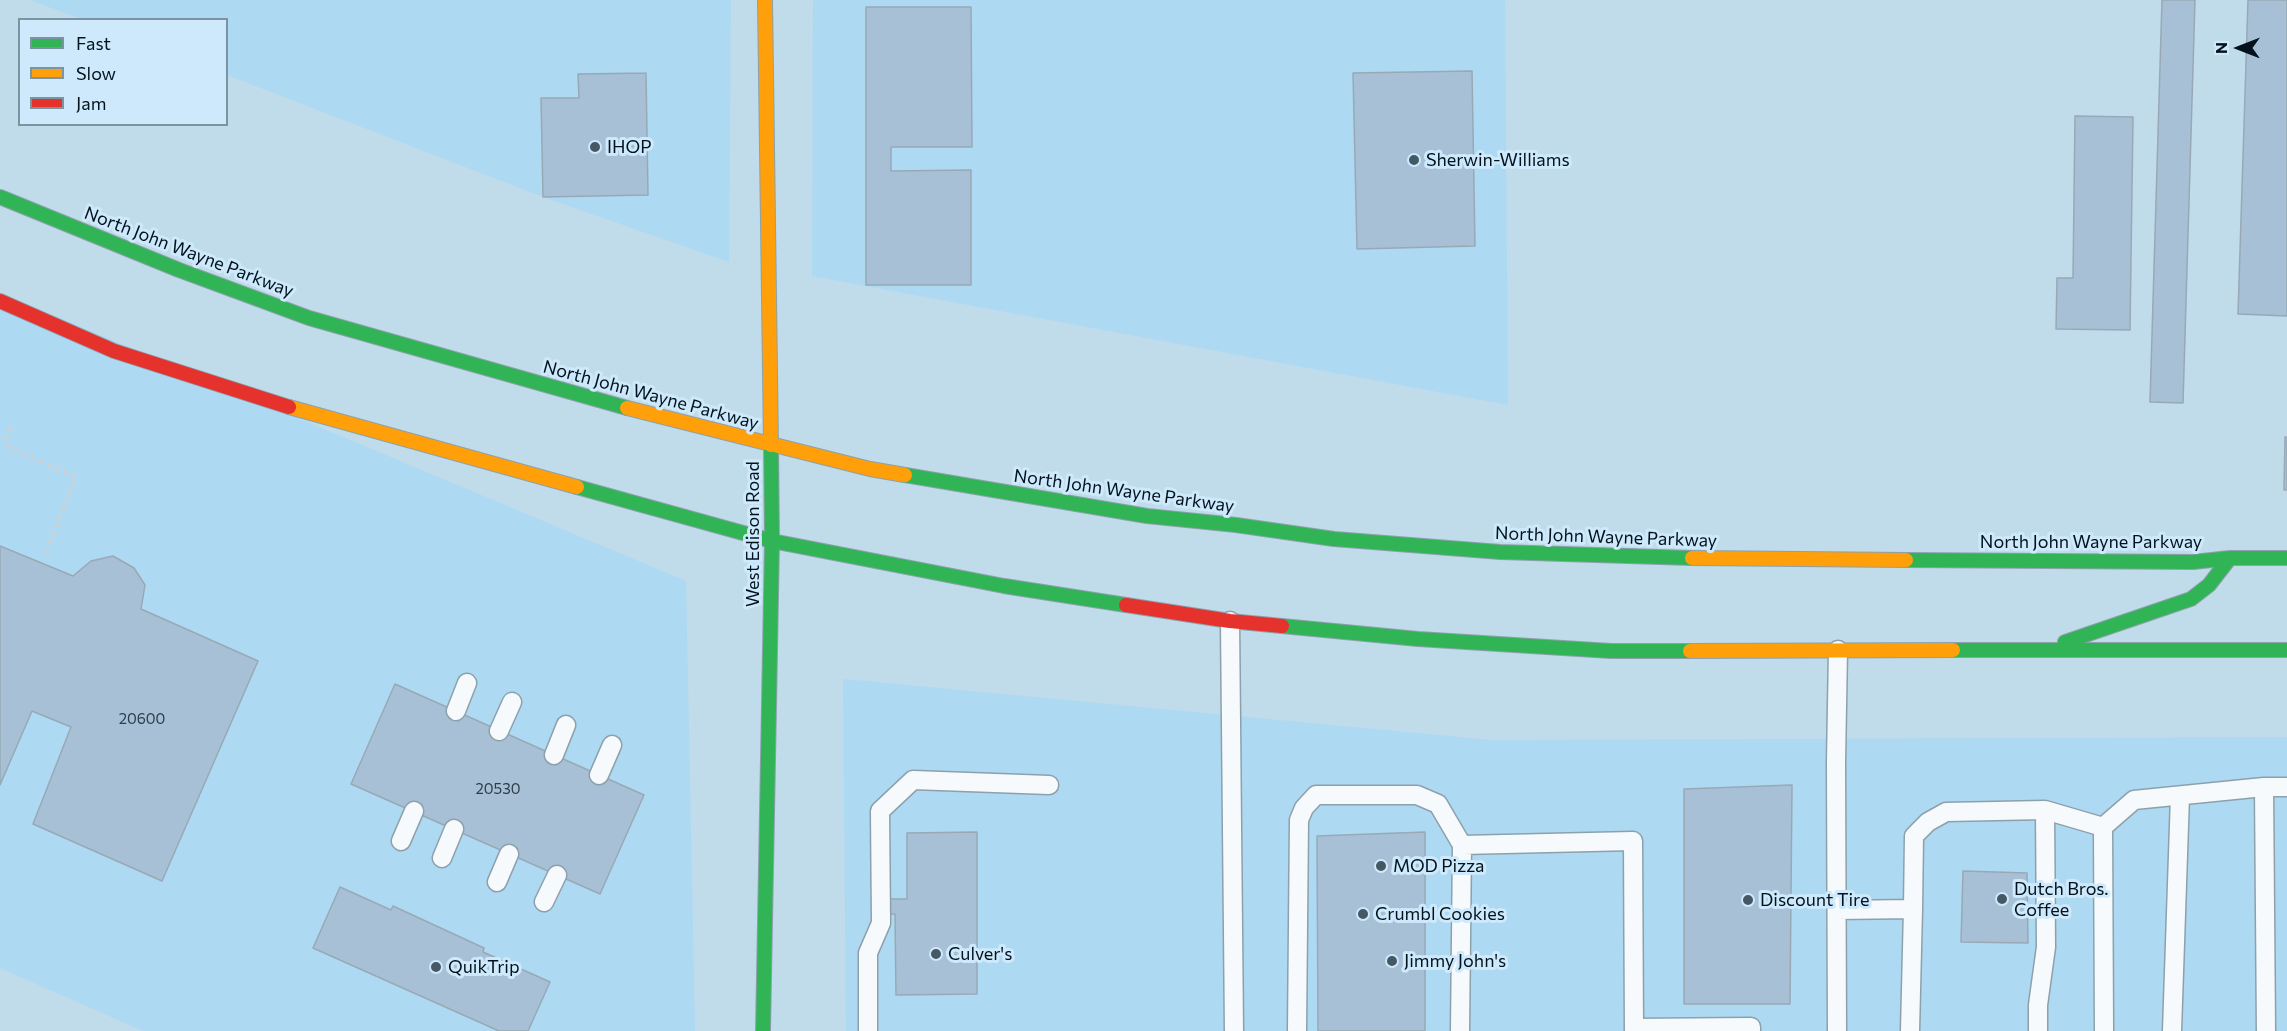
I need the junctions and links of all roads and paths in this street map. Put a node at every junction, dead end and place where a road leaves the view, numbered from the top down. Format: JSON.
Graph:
{"nodes":[{"id":1,"x":765,"y":0,"type":"edge"},
{"id":2,"x":0,"y":196,"type":"edge"},
{"id":3,"x":0,"y":301,"type":"edge"},
{"id":4,"x":11,"y":428,"type":"dead end"},
{"id":5,"x":770,"y":446,"type":"junction"},
{"id":6,"x":772,"y":541,"type":"junction"},
{"id":7,"x":44,"y":557,"type":"dead end"},
{"id":8,"x":2230,"y":558,"type":"junction"},
{"id":9,"x":2287,"y":558,"type":"edge"},
{"id":10,"x":1230,"y":621,"type":"junction"},
{"id":11,"x":1838,"y":650,"type":"junction"},
{"id":12,"x":2287,"y":650,"type":"edge"},
{"id":13,"x":2035,"y":652,"type":"junction"},
{"id":14,"x":467,"y":683,"type":"dead end"},
{"id":15,"x":512,"y":702,"type":"dead end"},
{"id":16,"x":456,"y":711,"type":"dead end"},
{"id":17,"x":566,"y":725,"type":"dead end"},
{"id":18,"x":499,"y":730,"type":"dead end"},
{"id":19,"x":612,"y":745,"type":"dead end"},
{"id":20,"x":554,"y":755,"type":"dead end"},
{"id":21,"x":599,"y":775,"type":"dead end"},
{"id":22,"x":1049,"y":785,"type":"dead end"},
{"id":23,"x":2264,"y":787,"type":"junction"},
{"id":24,"x":2287,"y":787,"type":"edge"},
{"id":25,"x":2180,"y":796,"type":"junction"},
{"id":26,"x":2045,"y":810,"type":"junction"},
{"id":27,"x":414,"y":811,"type":"dead end"},
{"id":28,"x":2103,"y":827,"type":"junction"},
{"id":29,"x":454,"y":829,"type":"dead end"},
{"id":30,"x":401,"y":841,"type":"dead end"},
{"id":31,"x":1462,"y":845,"type":"junction"},
{"id":32,"x":510,"y":854,"type":"dead end"},
{"id":33,"x":442,"y":858,"type":"dead end"},
{"id":34,"x":556,"y":874,"type":"dead end"},
{"id":35,"x":497,"y":882,"type":"dead end"},
{"id":36,"x":544,"y":902,"type":"dead end"},
{"id":37,"x":1913,"y":909,"type":"junction"},
{"id":38,"x":1838,"y":910,"type":"junction"},
{"id":39,"x":1634,"y":1030,"type":"edge"},
{"id":40,"x":764,"y":1031,"type":"edge"},
{"id":41,"x":868,"y":1031,"type":"edge"},
{"id":42,"x":1234,"y":1031,"type":"edge"},
{"id":43,"x":1297,"y":1031,"type":"edge"},
{"id":44,"x":1460,"y":1031,"type":"edge"},
{"id":45,"x":1751,"y":1031,"type":"edge"},
{"id":46,"x":1838,"y":1031,"type":"edge"},
{"id":47,"x":1910,"y":1031,"type":"edge"},
{"id":48,"x":2038,"y":1031,"type":"edge"},
{"id":49,"x":2104,"y":1031,"type":"edge"},
{"id":50,"x":2172,"y":1031,"type":"edge"},
{"id":51,"x":2266,"y":1031,"type":"edge"}],
"edges":[{"from":1,"to":5,"type":"main road","name":"West Edison Road"},
{"from":2,"to":5,"type":"main road","name":"North John Wayne Parkway"},
{"from":3,"to":6,"type":"main road"},
{"from":4,"to":7,"type":"path"},
{"from":5,"to":6,"type":"main road","name":"West Edison Road"},
{"from":5,"to":8,"type":"main road","name":"North John Wayne Parkway"},
{"from":6,"to":10,"type":"main road"},
{"from":6,"to":40,"type":"main road","name":"West Edison Road"},
{"from":8,"to":9,"type":"main road","name":"North John Wayne Parkway"},
{"from":8,"to":13,"type":"main road"},
{"from":10,"to":11,"type":"main road"},
{"from":10,"to":42,"type":"lane"},
{"from":11,"to":13,"type":"main road"},
{"from":11,"to":38,"type":"lane"},
{"from":12,"to":13,"type":"main road"},
{"from":14,"to":16,"type":"lane"},
{"from":15,"to":18,"type":"lane"},
{"from":17,"to":20,"type":"lane"},
{"from":19,"to":21,"type":"lane"},
{"from":22,"to":41,"type":"lane"},
{"from":23,"to":24,"type":"lane"},
{"from":23,"to":25,"type":"lane"},
{"from":23,"to":51,"type":"lane"},
{"from":25,"to":28,"type":"lane"},
{"from":25,"to":50,"type":"lane"},
{"from":26,"to":28,"type":"lane"},
{"from":26,"to":37,"type":"lane"},
{"from":26,"to":48,"type":"lane"},
{"from":27,"to":30,"type":"lane"},
{"from":28,"to":49,"type":"lane"},
{"from":29,"to":33,"type":"lane"},
{"from":31,"to":39,"type":"lane"},
{"from":31,"to":43,"type":"lane"},
{"from":31,"to":44,"type":"lane"},
{"from":32,"to":35,"type":"lane"},
{"from":34,"to":36,"type":"lane"},
{"from":37,"to":38,"type":"lane"},
{"from":37,"to":47,"type":"lane"},
{"from":38,"to":46,"type":"lane"},
{"from":39,"to":45,"type":"lane"}]}
